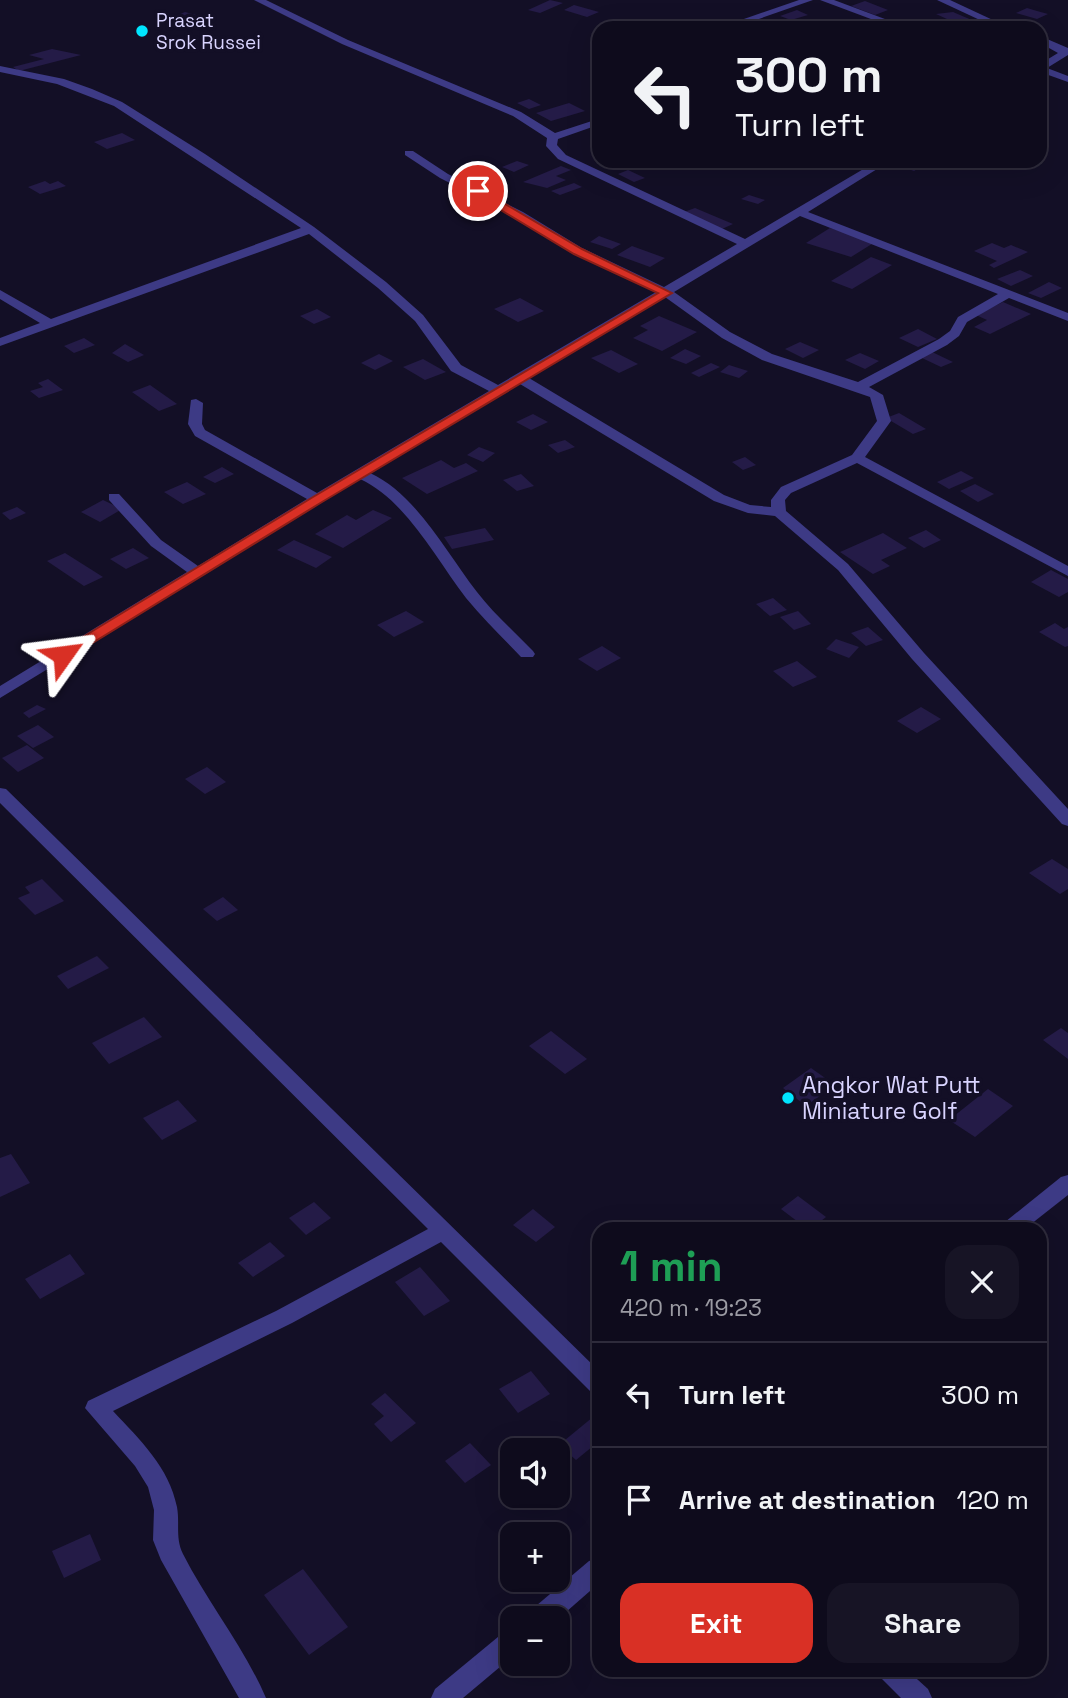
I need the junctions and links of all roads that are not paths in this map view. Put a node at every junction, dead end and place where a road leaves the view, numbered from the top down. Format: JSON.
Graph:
{"nodes":[{"id":1,"x":259,"y":0,"type":"edge"},
{"id":2,"x":808,"y":0,"type":"edge"},
{"id":3,"x":826,"y":0,"type":"edge"},
{"id":4,"x":942,"y":0,"type":"edge"},
{"id":5,"x":744,"y":21,"type":"edge"},
{"id":6,"x":882,"y":21,"type":"edge"},
{"id":7,"x":989,"y":21,"type":"edge"},
{"id":8,"x":1047,"y":42,"type":"edge"},
{"id":9,"x":1066,"y":52,"type":"edge"},
{"id":10,"x":1047,"y":64,"type":"edge"},
{"id":11,"x":0,"y":69,"type":"edge"},
{"id":12,"x":1047,"y":72,"type":"edge"},
{"id":13,"x":1068,"y":79,"type":"edge"},
{"id":14,"x":592,"y":124,"type":"edge"},
{"id":15,"x":552,"y":137,"type":"junction"},
{"id":16,"x":409,"y":153,"type":"dead end"},
{"id":17,"x":873,"y":168,"type":"edge"},
{"id":18,"x":799,"y":212,"type":"junction"},
{"id":19,"x":310,"y":229,"type":"junction"},
{"id":20,"x":746,"y":244,"type":"junction"},
{"id":21,"x":667,"y":293,"type":"junction"},
{"id":22,"x":0,"y":294,"type":"edge"},
{"id":23,"x":1005,"y":295,"type":"junction"},
{"id":24,"x":1065,"y":313,"type":"edge"},
{"id":25,"x":51,"y":324,"type":"junction"},
{"id":26,"x":0,"y":342,"type":"edge"},
{"id":27,"x":520,"y":379,"type":"junction"},
{"id":28,"x":859,"y":387,"type":"junction"},
{"id":29,"x":499,"y":391,"type":"junction"},
{"id":30,"x":196,"y":403,"type":"dead end"},
{"id":31,"x":857,"y":458,"type":"junction"},
{"id":32,"x":360,"y":474,"type":"junction"},
{"id":33,"x":114,"y":497,"type":"dead end"},
{"id":34,"x":317,"y":499,"type":"junction"},
{"id":35,"x":779,"y":512,"type":"junction"},
{"id":36,"x":1068,"y":572,"type":"edge"},
{"id":37,"x":198,"y":573,"type":"junction"},
{"id":38,"x":527,"y":654,"type":"dead end"},
{"id":39,"x":0,"y":693,"type":"edge"},
{"id":40,"x":0,"y":793,"type":"edge"},
{"id":41,"x":1068,"y":820,"type":"edge"},
{"id":42,"x":1068,"y":1183,"type":"edge"},
{"id":43,"x":1019,"y":1222,"type":"edge"},
{"id":44,"x":443,"y":1231,"type":"junction"},
{"id":45,"x":592,"y":1378,"type":"edge"},
{"id":46,"x":592,"y":1574,"type":"edge"},
{"id":47,"x":554,"y":1606,"type":"edge"},
{"id":48,"x":500,"y":1651,"type":"edge"},
{"id":49,"x":897,"y":1677,"type":"edge"},
{"id":50,"x":253,"y":1698,"type":"edge"},
{"id":51,"x":444,"y":1698,"type":"edge"},
{"id":52,"x":919,"y":1698,"type":"edge"}],
"edges":[{"from":1,"to":15,"type":"street"},
{"from":2,"to":5,"type":"street"},
{"from":3,"to":6,"type":"street"},
{"from":4,"to":7,"type":"street"},
{"from":8,"to":9,"type":"street"},
{"from":9,"to":10,"type":"street"},
{"from":11,"to":19,"type":"street"},
{"from":12,"to":13,"type":"street"},
{"from":14,"to":15,"type":"street"},
{"from":15,"to":20,"type":"street"},
{"from":16,"to":21,"type":"street"},
{"from":17,"to":18,"type":"street"},
{"from":18,"to":20,"type":"street"},
{"from":18,"to":23,"type":"street"},
{"from":19,"to":25,"type":"street"},
{"from":19,"to":29,"type":"street"},
{"from":20,"to":21,"type":"street"},
{"from":21,"to":27,"type":"street"},
{"from":21,"to":28,"type":"street"},
{"from":22,"to":25,"type":"street"},
{"from":23,"to":24,"type":"street"},
{"from":23,"to":28,"type":"street"},
{"from":25,"to":26,"type":"street"},
{"from":27,"to":29,"type":"street"},
{"from":27,"to":35,"type":"street"},
{"from":28,"to":31,"type":"street"},
{"from":29,"to":32,"type":"street"},
{"from":30,"to":34,"type":"street"},
{"from":31,"to":35,"type":"street"},
{"from":31,"to":36,"type":"street"},
{"from":32,"to":34,"type":"street"},
{"from":32,"to":38,"type":"street"},
{"from":33,"to":37,"type":"street"},
{"from":34,"to":37,"type":"street"},
{"from":35,"to":41,"type":"street"},
{"from":37,"to":39,"type":"street"},
{"from":40,"to":44,"type":"street"},
{"from":42,"to":43,"type":"street"},
{"from":44,"to":45,"type":"street"},
{"from":44,"to":50,"type":"street"},
{"from":46,"to":47,"type":"street"},
{"from":48,"to":51,"type":"street"},
{"from":49,"to":52,"type":"street"}]}
